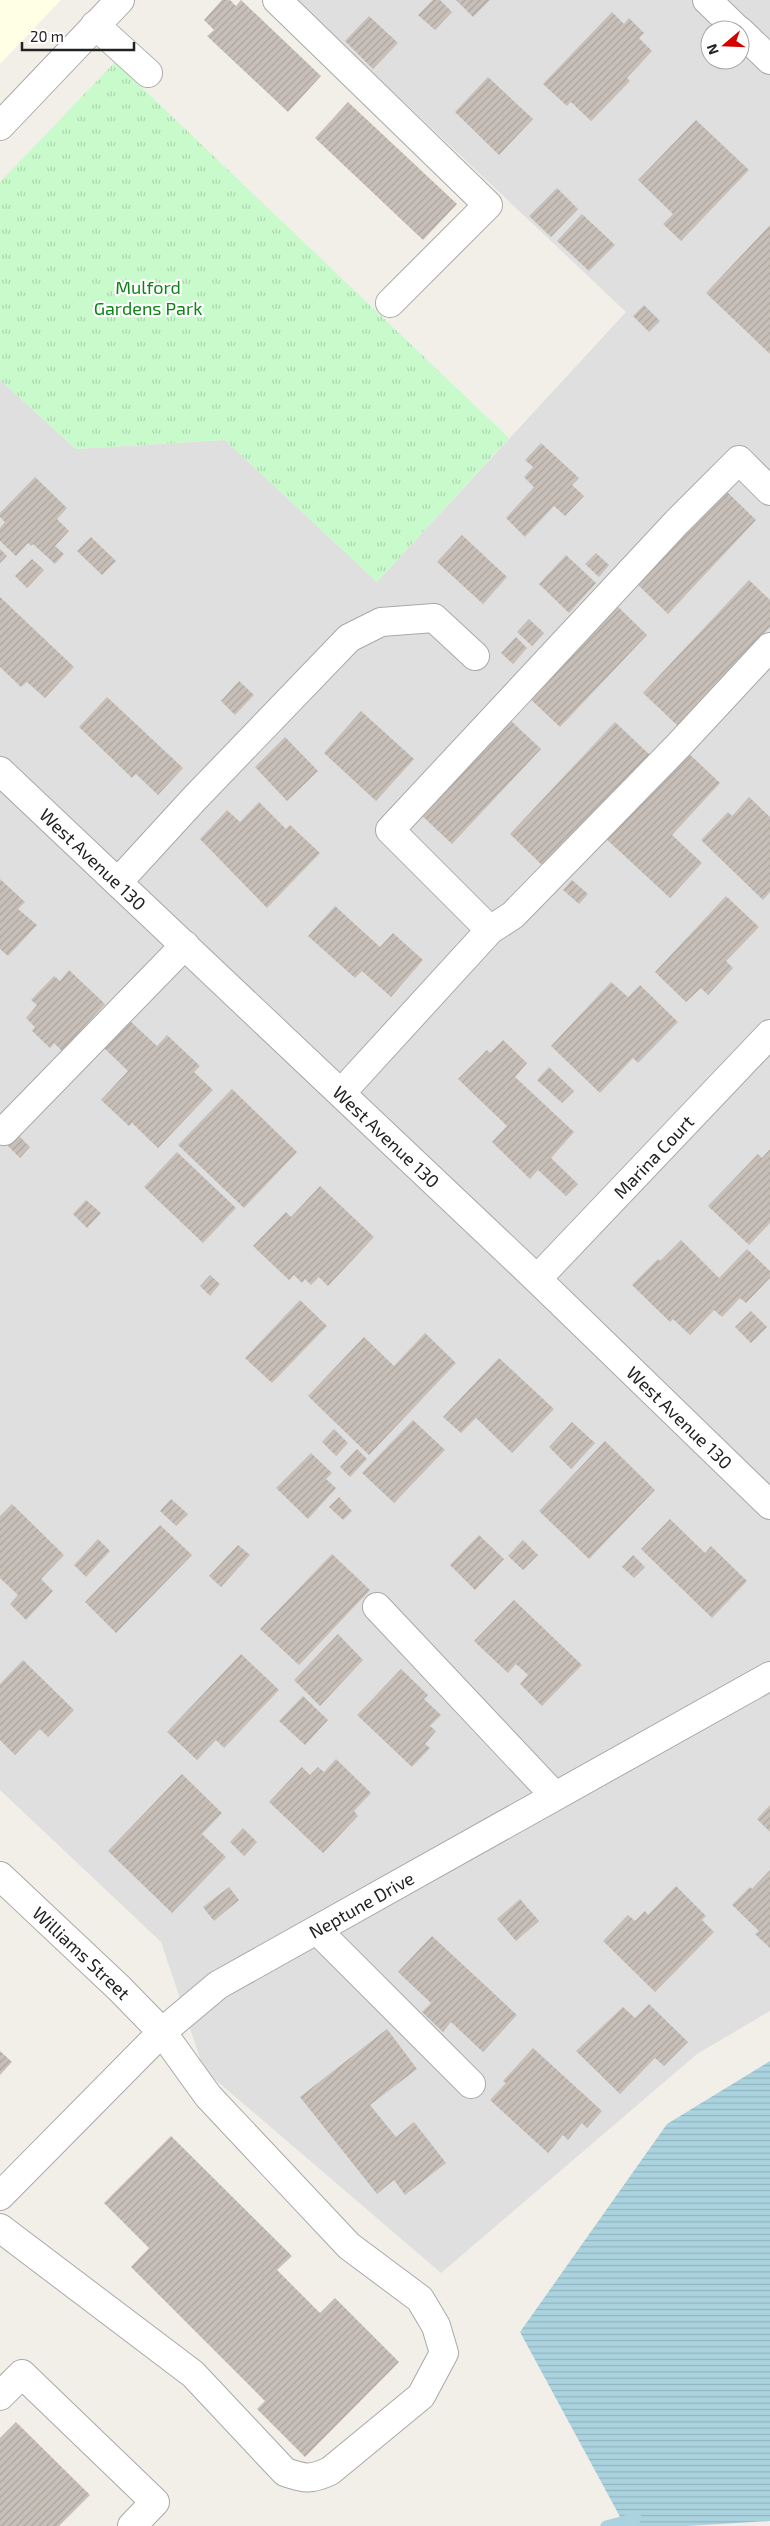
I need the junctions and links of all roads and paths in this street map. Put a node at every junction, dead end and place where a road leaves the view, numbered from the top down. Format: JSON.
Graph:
{"nodes":[{"id":1,"x":120,"y":0,"type":"edge"},
{"id":2,"x":277,"y":0,"type":"edge"},
{"id":3,"x":707,"y":0,"type":"edge"},
{"id":4,"x":728,"y":20,"type":"edge"},
{"id":5,"x":96,"y":25,"type":"junction"},
{"id":6,"x":750,"y":41,"type":"edge"},
{"id":7,"x":770,"y":60,"type":"edge"},
{"id":8,"x":148,"y":73,"type":"dead end"},
{"id":9,"x":1,"y":122,"type":"edge"},
{"id":10,"x":390,"y":303,"type":"dead end"},
{"id":11,"x":770,"y":491,"type":"edge"},
{"id":12,"x":770,"y":647,"type":"edge"},
{"id":13,"x":476,"y":656,"type":"dead end"},
{"id":14,"x":0,"y":771,"type":"edge"},
{"id":15,"x":118,"y":882,"type":"junction"},
{"id":16,"x":490,"y":930,"type":"junction"},
{"id":17,"x":184,"y":945,"type":"junction"},
{"id":18,"x":770,"y":1034,"type":"edge"},
{"id":19,"x":341,"y":1093,"type":"junction"},
{"id":20,"x":4,"y":1131,"type":"dead end"},
{"id":21,"x":537,"y":1279,"type":"junction"},
{"id":22,"x":770,"y":1506,"type":"edge"},
{"id":23,"x":378,"y":1607,"type":"dead end"},
{"id":24,"x":770,"y":1676,"type":"edge"},
{"id":25,"x":555,"y":1796,"type":"junction"},
{"id":26,"x":0,"y":1876,"type":"edge"},
{"id":27,"x":317,"y":1930,"type":"junction"},
{"id":28,"x":162,"y":2032,"type":"junction"},
{"id":29,"x":471,"y":2084,"type":"dead end"},
{"id":30,"x":0,"y":2196,"type":"edge"},
{"id":31,"x":0,"y":2228,"type":"edge"},
{"id":32,"x":0,"y":2396,"type":"edge"},
{"id":33,"x":132,"y":2526,"type":"edge"}],
"edges":[{"from":1,"to":5,"type":"street"},
{"from":2,"to":10,"type":"street"},
{"from":3,"to":4,"type":"street"},
{"from":5,"to":8,"type":"street"},
{"from":5,"to":9,"type":"street"},
{"from":6,"to":7,"type":"street"},
{"from":11,"to":16,"type":"street"},
{"from":12,"to":16,"type":"street"},
{"from":13,"to":15,"type":"street"},
{"from":14,"to":15,"type":"street","name":"West Avenue 130"},
{"from":15,"to":17,"type":"street","name":"West Avenue 130"},
{"from":16,"to":19,"type":"street"},
{"from":17,"to":19,"type":"street","name":"West Avenue 130"},
{"from":17,"to":20,"type":"street"},
{"from":18,"to":21,"type":"street","name":"Marina Court"},
{"from":19,"to":21,"type":"street","name":"West Avenue 130"},
{"from":21,"to":22,"type":"street","name":"West Avenue 130"},
{"from":23,"to":25,"type":"street"},
{"from":24,"to":25,"type":"street","name":"Neptune Drive"},
{"from":25,"to":27,"type":"street","name":"Neptune Drive"},
{"from":26,"to":28,"type":"street","name":"Williams Street"},
{"from":27,"to":28,"type":"street","name":"Neptune Drive"},
{"from":27,"to":29,"type":"street"},
{"from":28,"to":30,"type":"street","name":"Neptune Drive"},
{"from":28,"to":31,"type":"street","name":"Williams Street"},
{"from":32,"to":33,"type":"street"}]}
